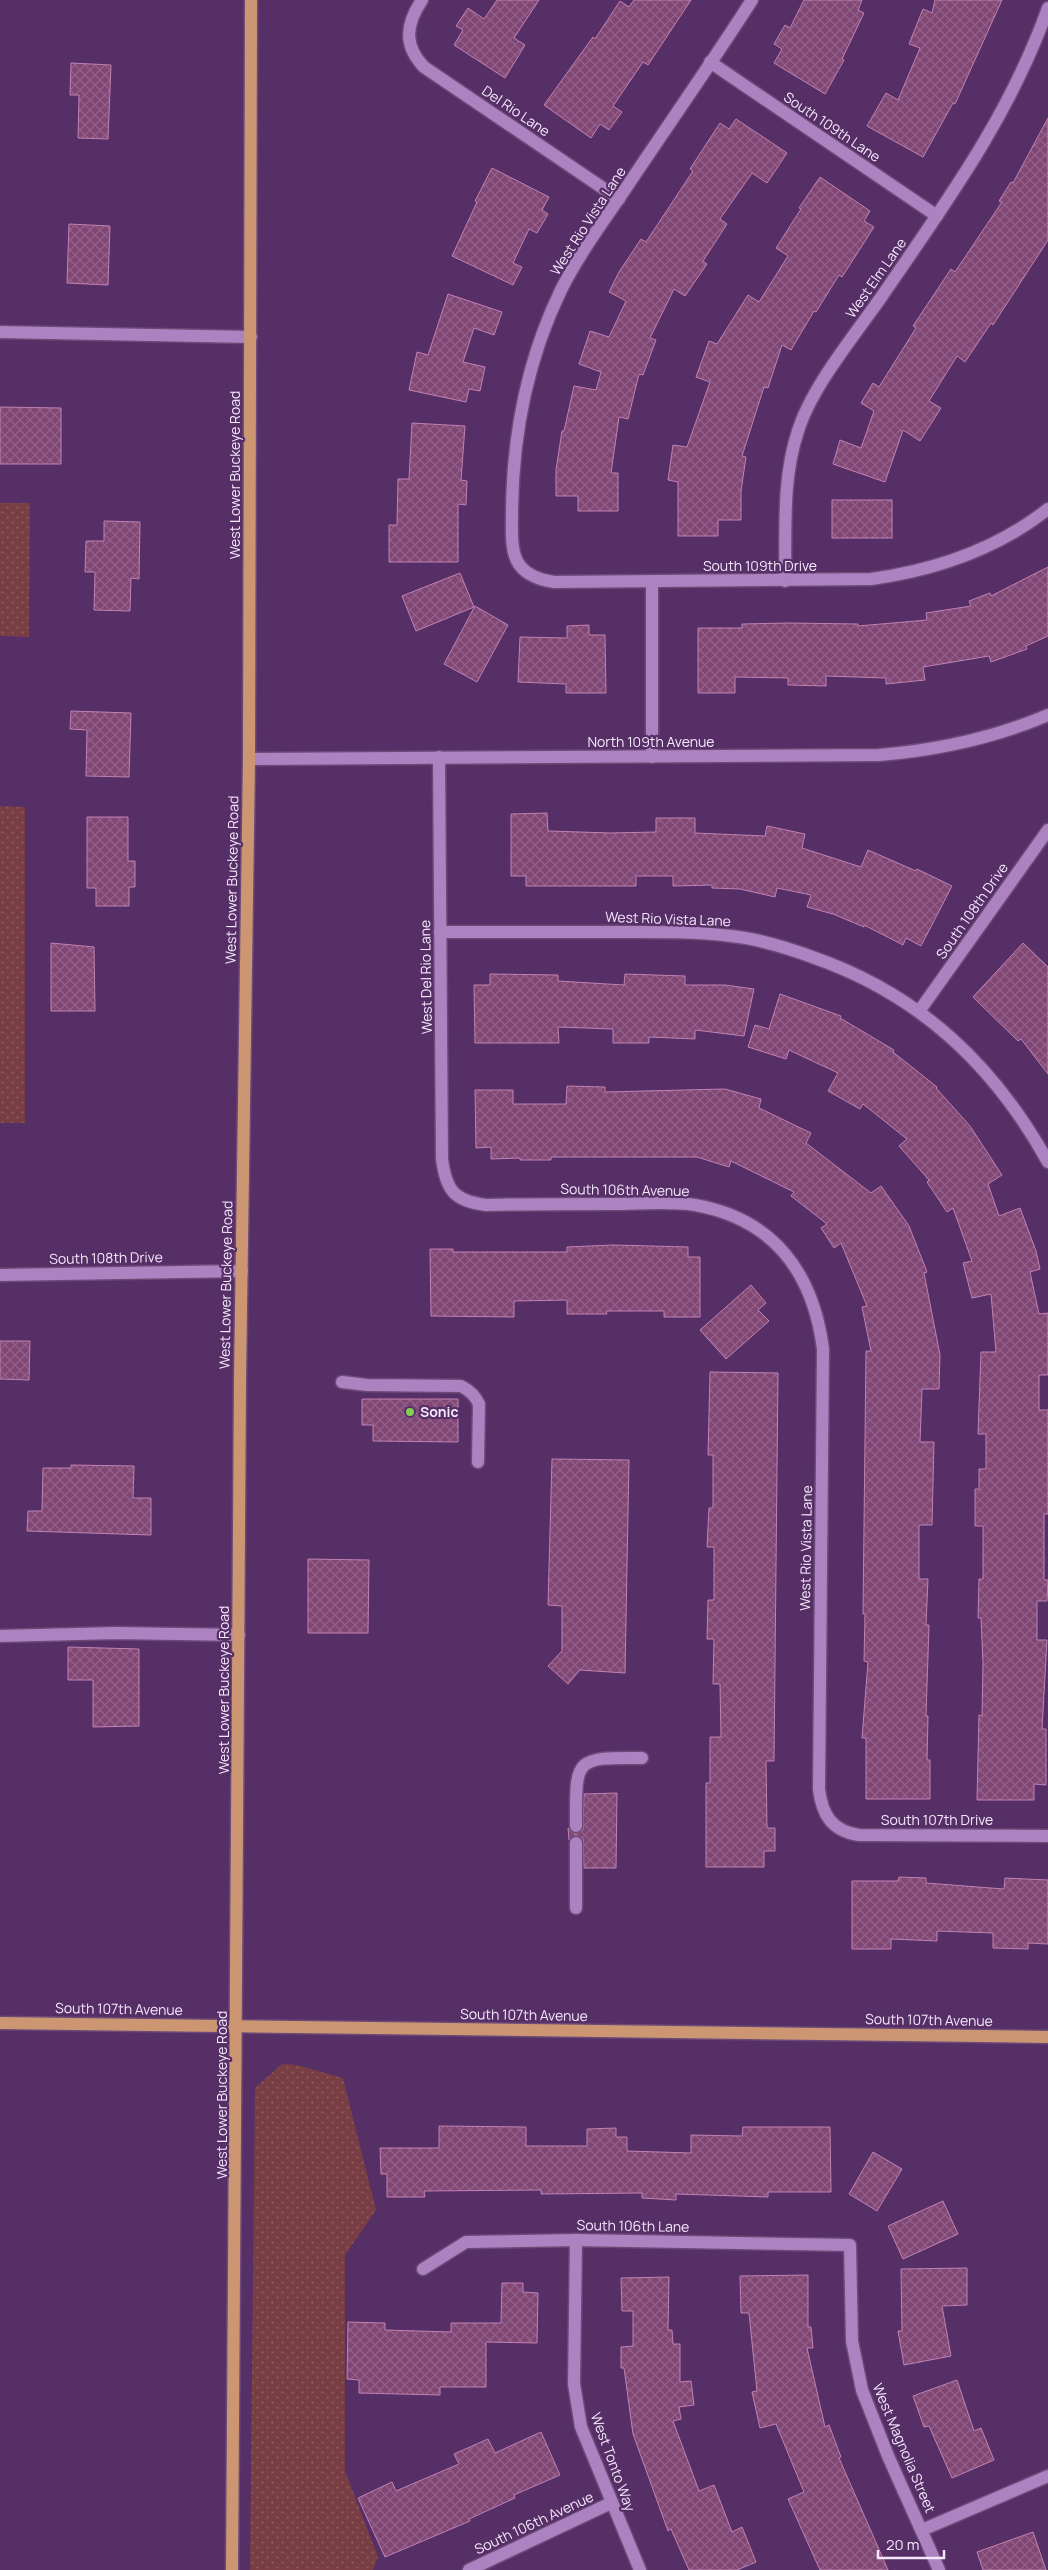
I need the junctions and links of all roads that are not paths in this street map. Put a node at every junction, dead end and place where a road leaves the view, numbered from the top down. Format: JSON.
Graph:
{"nodes":[{"id":1,"x":251,"y":0,"type":"edge"},
{"id":2,"x":422,"y":0,"type":"edge"},
{"id":3,"x":752,"y":0,"type":"edge"},
{"id":4,"x":1048,"y":8,"type":"edge"},
{"id":5,"x":710,"y":62,"type":"junction"},
{"id":6,"x":619,"y":199,"type":"junction"},
{"id":7,"x":937,"y":216,"type":"junction"},
{"id":8,"x":0,"y":332,"type":"edge"},
{"id":9,"x":251,"y":337,"type":"junction"},
{"id":10,"x":1048,"y":509,"type":"edge"},
{"id":11,"x":523,"y":571,"type":"joint"},
{"id":12,"x":652,"y":581,"type":"junction"},
{"id":13,"x":785,"y":581,"type":"junction"},
{"id":14,"x":1048,"y":714,"type":"edge"},
{"id":15,"x":439,"y":757,"type":"junction"},
{"id":16,"x":652,"y":757,"type":"junction"},
{"id":17,"x":249,"y":759,"type":"junction"},
{"id":18,"x":1048,"y":830,"type":"edge"},
{"id":19,"x":440,"y":932,"type":"junction"},
{"id":20,"x":920,"y":1010,"type":"junction"},
{"id":21,"x":1048,"y":1162,"type":"edge"},
{"id":22,"x":454,"y":1194,"type":"joint"},
{"id":23,"x":242,"y":1271,"type":"junction"},
{"id":24,"x":0,"y":1275,"type":"edge"},
{"id":25,"x":802,"y":1277,"type":"joint"},
{"id":26,"x":342,"y":1382,"type":"dead end"},
{"id":27,"x":478,"y":1462,"type":"dead end"},
{"id":28,"x":239,"y":1634,"type":"junction"},
{"id":29,"x":0,"y":1636,"type":"edge"},
{"id":30,"x":642,"y":1758,"type":"dead end"},
{"id":31,"x":830,"y":1822,"type":"joint"},
{"id":32,"x":576,"y":1826,"type":"dead end"},
{"id":33,"x":1048,"y":1836,"type":"edge"},
{"id":34,"x":576,"y":1843,"type":"dead end"},
{"id":35,"x":576,"y":1908,"type":"dead end"},
{"id":36,"x":0,"y":2023,"type":"edge"},
{"id":37,"x":237,"y":2026,"type":"junction"},
{"id":38,"x":1048,"y":2037,"type":"edge"},
{"id":39,"x":576,"y":2240,"type":"junction"},
{"id":40,"x":850,"y":2245,"type":"joint"},
{"id":41,"x":422,"y":2269,"type":"dead end"},
{"id":42,"x":1048,"y":2476,"type":"edge"},
{"id":43,"x":611,"y":2503,"type":"junction"},
{"id":44,"x":922,"y":2530,"type":"junction"},
{"id":45,"x":232,"y":2570,"type":"edge"},
{"id":46,"x":469,"y":2570,"type":"edge"},
{"id":47,"x":640,"y":2570,"type":"edge"},
{"id":48,"x":939,"y":2570,"type":"edge"}],
"edges":[{"from":1,"to":9,"type":"main road","name":"West Lower Buckeye Road"},
{"from":2,"to":6,"type":"street","name":"Del Rio Lane"},
{"from":3,"to":5,"type":"street","name":"West Rio Vista Lane"},
{"from":4,"to":7,"type":"street","name":"West Elm Lane"},
{"from":5,"to":6,"type":"street","name":"West Rio Vista Lane"},
{"from":5,"to":7,"type":"street","name":"South 109th Lane"},
{"from":6,"to":11,"type":"street","name":"West Rio Vista Lane"},
{"from":7,"to":13,"type":"street","name":"West Elm Lane"},
{"from":8,"to":9,"type":"street"},
{"from":9,"to":17,"type":"main road","name":"West Lower Buckeye Road"},
{"from":10,"to":13,"type":"street","name":"South 109th Drive"},
{"from":11,"to":12,"type":"street","name":"South 109th Drive"},
{"from":12,"to":13,"type":"street","name":"South 109th Drive"},
{"from":12,"to":16,"type":"street"},
{"from":14,"to":16,"type":"street","name":"North 109th Avenue"},
{"from":15,"to":16,"type":"street","name":"North 109th Avenue"},
{"from":15,"to":17,"type":"street","name":"North 109th Avenue"},
{"from":15,"to":19,"type":"street","name":"West Del Rio Lane"},
{"from":17,"to":23,"type":"main road","name":"West Lower Buckeye Road"},
{"from":18,"to":20,"type":"street","name":"South 108th Drive"},
{"from":19,"to":20,"type":"street","name":"West Rio Vista Lane"},
{"from":19,"to":22,"type":"street","name":"West Del Rio Lane"},
{"from":20,"to":21,"type":"street","name":"West Rio Vista Lane"},
{"from":22,"to":25,"type":"street","name":"South 106th Avenue"},
{"from":23,"to":24,"type":"street","name":"South 108th Drive"},
{"from":23,"to":28,"type":"main road","name":"West Lower Buckeye Road"},
{"from":25,"to":31,"type":"street","name":"West Rio Vista Lane"},
{"from":26,"to":27,"type":"street"},
{"from":28,"to":29,"type":"street"},
{"from":28,"to":37,"type":"main road","name":"West Lower Buckeye Road"},
{"from":30,"to":32,"type":"street"},
{"from":31,"to":33,"type":"street","name":"South 107th Drive"},
{"from":34,"to":35,"type":"street"},
{"from":36,"to":37,"type":"main road","name":"South 107th Avenue"},
{"from":37,"to":38,"type":"main road","name":"South 107th Avenue"},
{"from":37,"to":45,"type":"main road","name":"West Lower Buckeye Road"},
{"from":39,"to":40,"type":"street","name":"South 106th Lane"},
{"from":39,"to":41,"type":"street","name":"South 106th Lane"},
{"from":39,"to":43,"type":"street","name":"West Tonto Way"},
{"from":40,"to":44,"type":"street","name":"West Magnolia Street"},
{"from":42,"to":44,"type":"street"},
{"from":43,"to":46,"type":"street","name":"South 106th Avenue"},
{"from":43,"to":47,"type":"street","name":"West Tonto Way"},
{"from":44,"to":48,"type":"street","name":"West Magnolia Street"}]}
